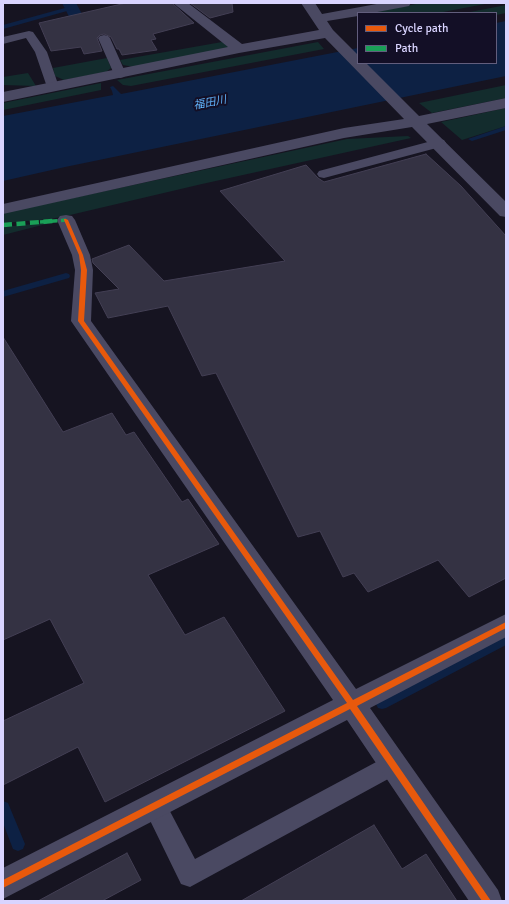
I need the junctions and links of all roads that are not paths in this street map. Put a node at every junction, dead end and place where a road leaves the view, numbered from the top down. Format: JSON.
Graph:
{"nodes":[{"id":1,"x":180,"y":3,"type":"edge"},
{"id":2,"x":308,"y":3,"type":"edge"},
{"id":3,"x":404,"y":3,"type":"edge"},
{"id":4,"x":318,"y":19,"type":"junction"},
{"id":5,"x":328,"y":34,"type":"junction"},
{"id":6,"x":104,"y":38,"type":"dead end"},
{"id":7,"x":3,"y":41,"type":"edge"},
{"id":8,"x":239,"y":49,"type":"junction"},
{"id":9,"x":357,"y":62,"type":"edge"},
{"id":10,"x":359,"y":64,"type":"edge"},
{"id":11,"x":120,"y":74,"type":"junction"},
{"id":12,"x":53,"y":87,"type":"junction"},
{"id":13,"x":3,"y":89,"type":"edge"},
{"id":14,"x":36,"y":90,"type":"junction"},
{"id":15,"x":3,"y":97,"type":"edge"},
{"id":16,"x":506,"y":103,"type":"edge"},
{"id":17,"x":413,"y":117,"type":"junction"},
{"id":18,"x":439,"y":143,"type":"junction"},
{"id":19,"x":324,"y":174,"type":"dead end"},
{"id":20,"x":504,"y":207,"type":"edge"},
{"id":21,"x":3,"y":209,"type":"edge"},
{"id":22,"x":66,"y":220,"type":"dead end"},
{"id":23,"x":506,"y":625,"type":"edge"},
{"id":24,"x":352,"y":705,"type":"junction"},
{"id":25,"x":393,"y":764,"type":"junction"},
{"id":26,"x":155,"y":806,"type":"junction"},
{"id":27,"x":3,"y":884,"type":"edge"},
{"id":28,"x":487,"y":901,"type":"edge"}],
"edges":[{"from":1,"to":8,"type":"street"},
{"from":2,"to":4,"type":"street"},
{"from":3,"to":4,"type":"street"},
{"from":4,"to":5,"type":"street"},
{"from":5,"to":8,"type":"street"},
{"from":5,"to":9,"type":"street"},
{"from":6,"to":11,"type":"lane"},
{"from":7,"to":12,"type":"lane"},
{"from":8,"to":11,"type":"street"},
{"from":10,"to":17,"type":"street"},
{"from":11,"to":12,"type":"street"},
{"from":12,"to":14,"type":"street"},
{"from":13,"to":14,"type":"street"},
{"from":14,"to":15,"type":"street"},
{"from":16,"to":17,"type":"street"},
{"from":17,"to":18,"type":"street"},
{"from":17,"to":21,"type":"street"},
{"from":18,"to":19,"type":"lane"},
{"from":18,"to":20,"type":"street"},
{"from":22,"to":24,"type":"street"},
{"from":23,"to":24,"type":"street"},
{"from":24,"to":25,"type":"street"},
{"from":24,"to":26,"type":"street"},
{"from":25,"to":26,"type":"lane"},
{"from":25,"to":28,"type":"street"},
{"from":26,"to":27,"type":"street"}]}
